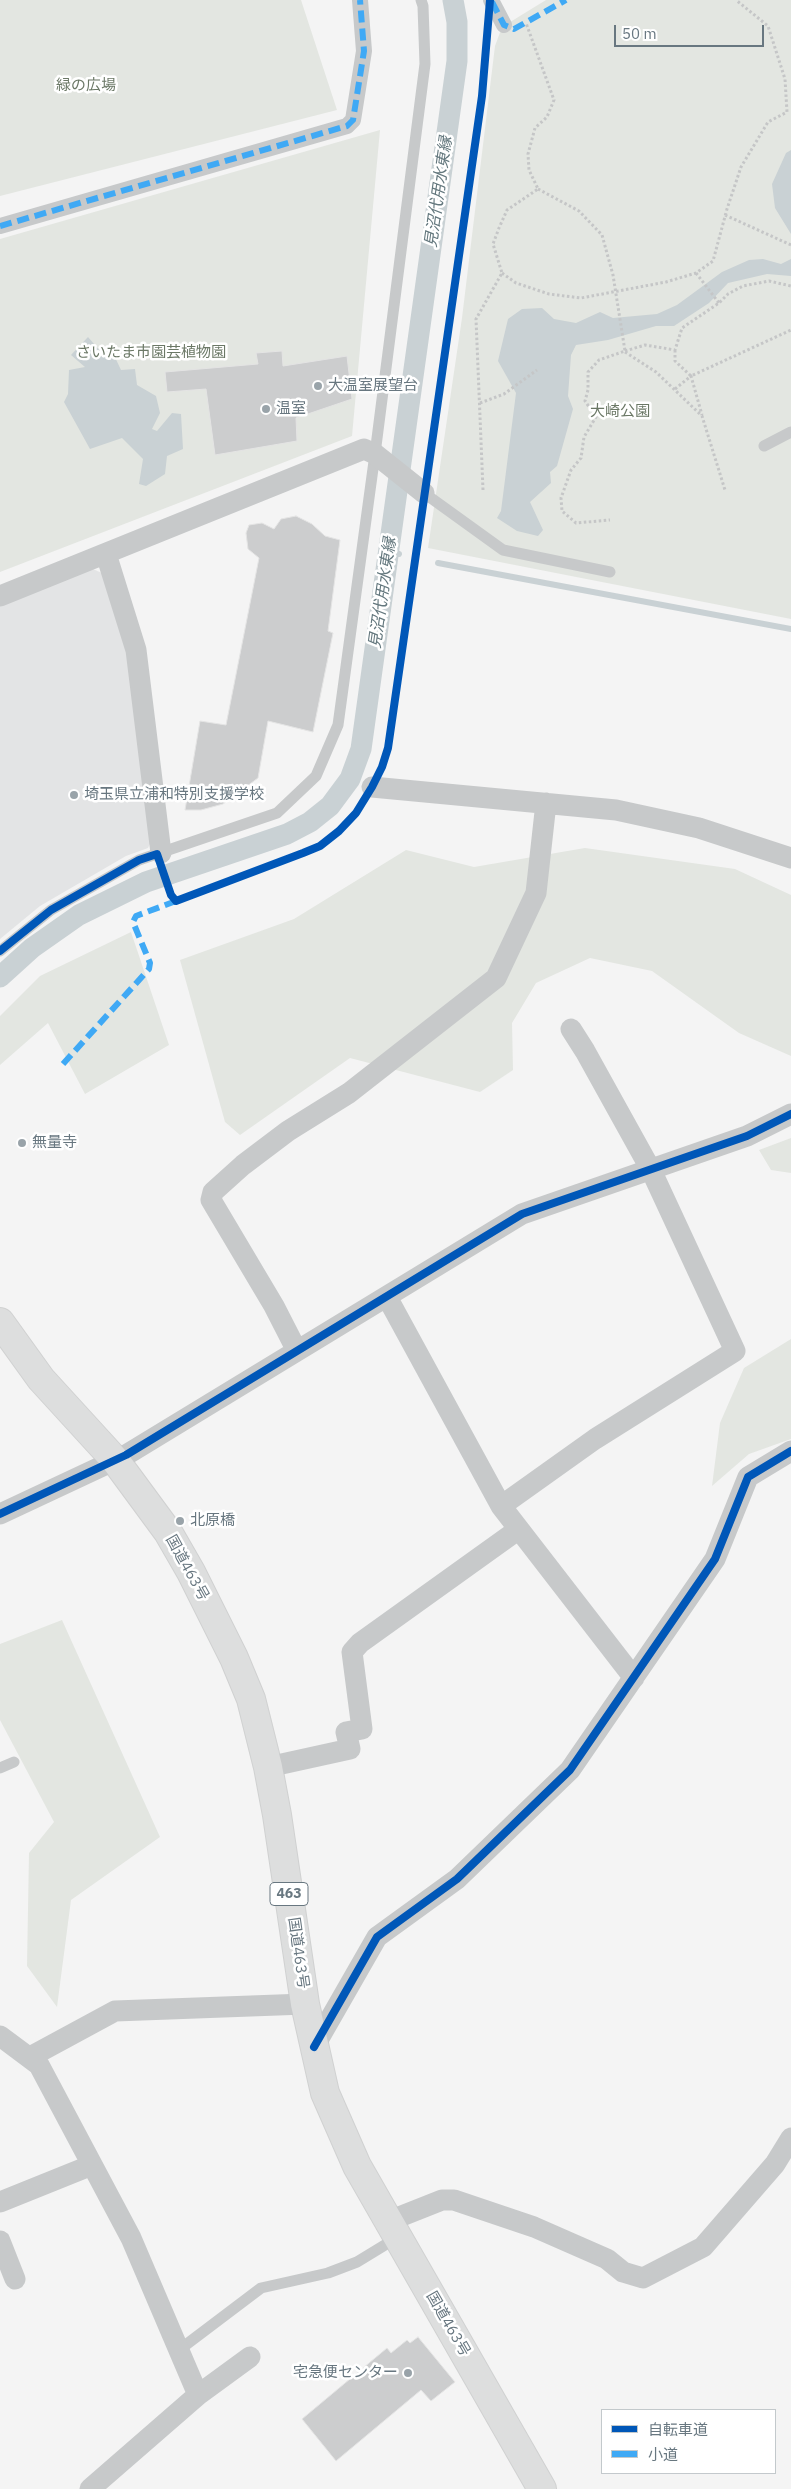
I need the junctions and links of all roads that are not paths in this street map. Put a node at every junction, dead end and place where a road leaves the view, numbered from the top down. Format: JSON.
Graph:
{"nodes":[{"id":1,"x":360,"y":0,"type":"edge"},
{"id":2,"x":421,"y":0,"type":"edge"},
{"id":3,"x":490,"y":0,"type":"edge"},
{"id":4,"x":504,"y":25,"type":"dead end"},
{"id":5,"x":0,"y":226,"type":"edge"},
{"id":6,"x":791,"y":432,"type":"edge"},
{"id":7,"x":764,"y":446,"type":"dead end"},
{"id":8,"x":375,"y":454,"type":"junction"},
{"id":9,"x":424,"y":493,"type":"joint"},
{"id":10,"x":106,"y":554,"type":"junction"},
{"id":11,"x":610,"y":572,"type":"dead end"},
{"id":12,"x":0,"y":596,"type":"edge"},
{"id":13,"x":372,"y":786,"type":"dead end"},
{"id":14,"x":546,"y":803,"type":"junction"},
{"id":15,"x":162,"y":853,"type":"junction"},
{"id":16,"x":791,"y":858,"type":"edge"},
{"id":17,"x":0,"y":951,"type":"edge"},
{"id":18,"x":571,"y":1029,"type":"dead end"},
{"id":19,"x":791,"y":1114,"type":"edge"},
{"id":20,"x":651,"y":1170,"type":"junction"},
{"id":21,"x":387,"y":1297,"type":"junction"},
{"id":22,"x":4,"y":1336,"type":"edge"},
{"id":23,"x":297,"y":1351,"type":"junction"},
{"id":24,"x":791,"y":1451,"type":"edge"},
{"id":25,"x":115,"y":1460,"type":"junction"},
{"id":26,"x":501,"y":1506,"type":"junction"},
{"id":27,"x":0,"y":1514,"type":"edge"},
{"id":28,"x":519,"y":1529,"type":"junction"},
{"id":29,"x":634,"y":1678,"type":"junction"},
{"id":30,"x":14,"y":1762,"type":"dead end"},
{"id":31,"x":268,"y":1767,"type":"junction"},
{"id":32,"x":0,"y":1768,"type":"edge"},
{"id":33,"x":305,"y":2004,"type":"junction"},
{"id":34,"x":0,"y":2036,"type":"edge"},
{"id":35,"x":314,"y":2047,"type":"junction"},
{"id":36,"x":30,"y":2057,"type":"junction"},
{"id":37,"x":791,"y":2138,"type":"edge"},
{"id":38,"x":92,"y":2165,"type":"junction"},
{"id":39,"x":0,"y":2202,"type":"edge"},
{"id":40,"x":393,"y":2229,"type":"junction"},
{"id":41,"x":0,"y":2241,"type":"edge"},
{"id":42,"x":15,"y":2279,"type":"dead end"},
{"id":43,"x":179,"y":2350,"type":"junction"},
{"id":44,"x":250,"y":2357,"type":"dead end"},
{"id":45,"x":198,"y":2395,"type":"junction"},
{"id":46,"x":90,"y":2489,"type":"edge"},
{"id":47,"x":542,"y":2489,"type":"edge"}],
"edges":[{"from":1,"to":5,"type":"street"},
{"from":2,"to":8,"type":"lane"},
{"from":3,"to":4,"type":"street"},
{"from":6,"to":7,"type":"lane"},
{"from":8,"to":9,"type":"street"},
{"from":8,"to":10,"type":"street"},
{"from":8,"to":15,"type":"lane"},
{"from":9,"to":11,"type":"lane"},
{"from":10,"to":12,"type":"street"},
{"from":10,"to":15,"type":"street"},
{"from":13,"to":14,"type":"street"},
{"from":14,"to":16,"type":"street"},
{"from":14,"to":23,"type":"street"},
{"from":15,"to":17,"type":"lane"},
{"from":18,"to":20,"type":"street"},
{"from":19,"to":20,"type":"street"},
{"from":20,"to":21,"type":"street"},
{"from":20,"to":26,"type":"street"},
{"from":21,"to":23,"type":"street"},
{"from":21,"to":26,"type":"street"},
{"from":22,"to":25,"type":"highway","name":"国道463号","number":"463"},
{"from":23,"to":25,"type":"street"},
{"from":24,"to":29,"type":"street"},
{"from":25,"to":27,"type":"street"},
{"from":25,"to":31,"type":"highway","name":"国道463号","number":"463"},
{"from":26,"to":28,"type":"street"},
{"from":28,"to":29,"type":"street"},
{"from":28,"to":31,"type":"street"},
{"from":29,"to":35,"type":"street"},
{"from":30,"to":32,"type":"lane"},
{"from":31,"to":33,"type":"highway","name":"国道463号","number":"463"},
{"from":33,"to":35,"type":"highway","name":"国道463号","number":"463"},
{"from":33,"to":36,"type":"street"},
{"from":34,"to":36,"type":"street"},
{"from":35,"to":40,"type":"highway","name":"国道463号","number":"463"},
{"from":36,"to":38,"type":"street"},
{"from":37,"to":40,"type":"street"},
{"from":38,"to":39,"type":"street"},
{"from":38,"to":43,"type":"street"},
{"from":40,"to":43,"type":"lane"},
{"from":40,"to":47,"type":"highway","name":"国道463号","number":"463"},
{"from":41,"to":42,"type":"street"},
{"from":43,"to":45,"type":"street"},
{"from":44,"to":45,"type":"street"},
{"from":45,"to":46,"type":"street"}]}
